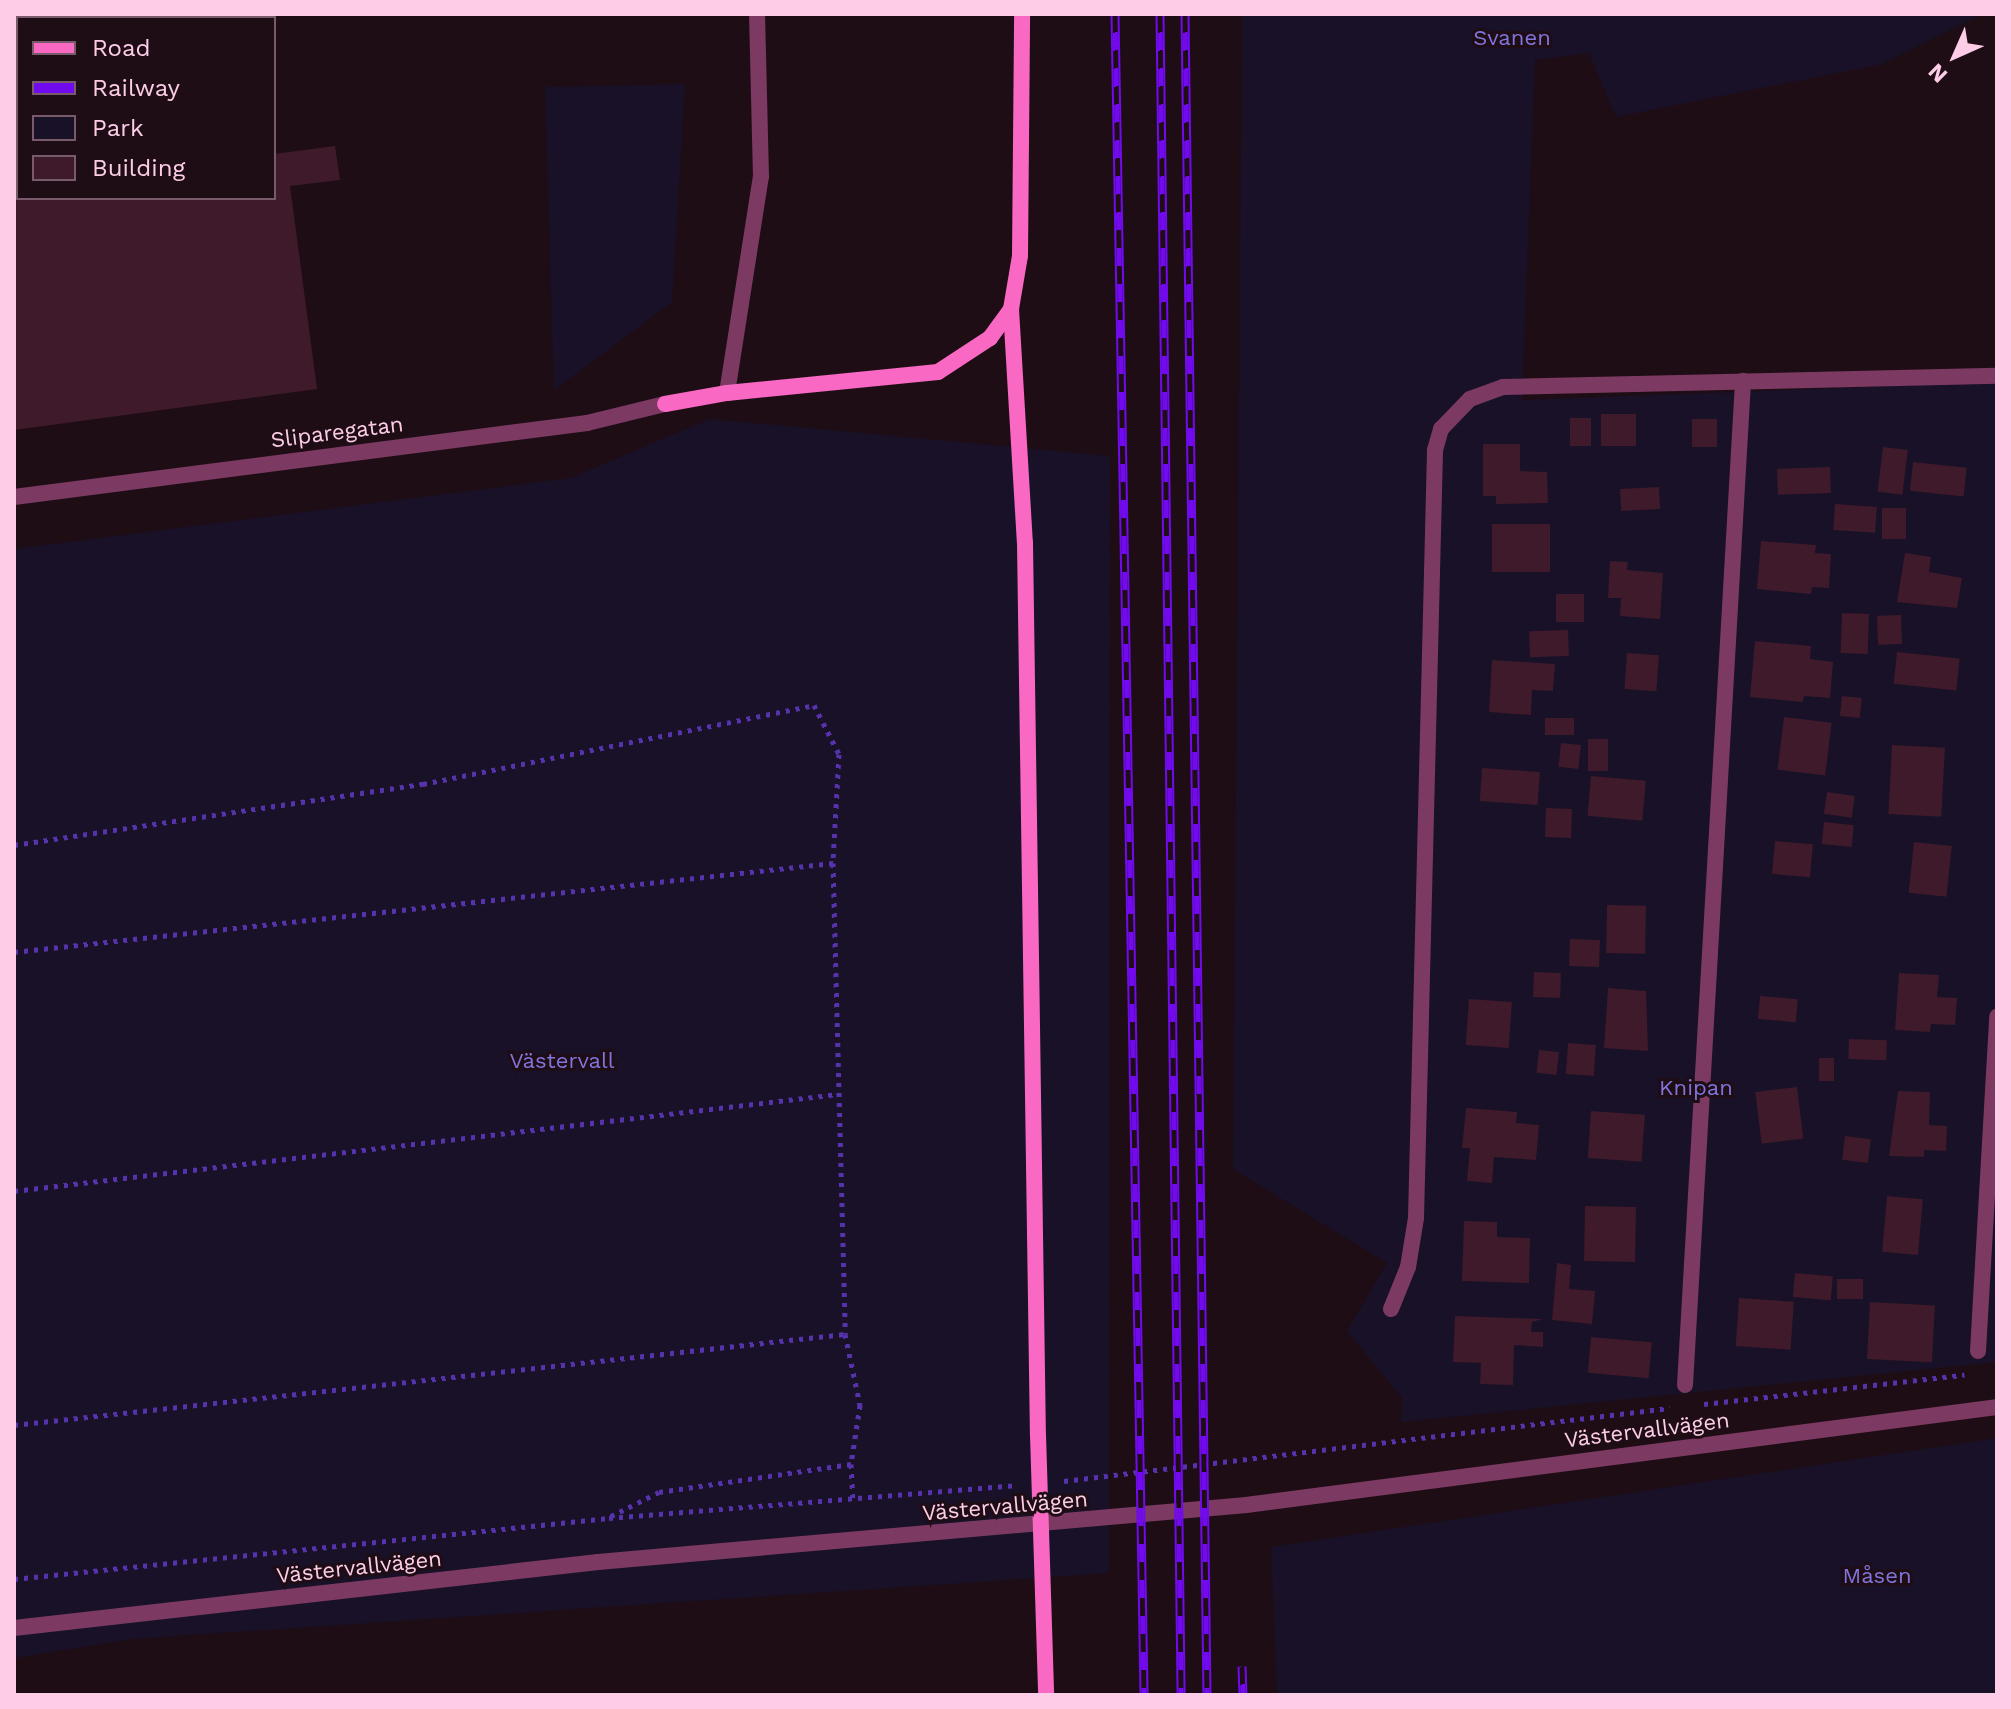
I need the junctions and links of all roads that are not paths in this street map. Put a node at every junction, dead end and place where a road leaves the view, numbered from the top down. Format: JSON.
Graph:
{"nodes":[{"id":1,"x":757,"y":14,"type":"edge"},
{"id":2,"x":1022,"y":14,"type":"edge"},
{"id":3,"x":1011,"y":309,"type":"junction"},
{"id":4,"x":1997,"y":376,"type":"edge"},
{"id":5,"x":1743,"y":381,"type":"junction"},
{"id":6,"x":727,"y":393,"type":"junction"},
{"id":7,"x":665,"y":404,"type":"joint"},
{"id":8,"x":14,"y":497,"type":"edge"},
{"id":9,"x":1997,"y":1017,"type":"edge"},
{"id":10,"x":1391,"y":1309,"type":"dead end"},
{"id":11,"x":1978,"y":1351,"type":"dead end"},
{"id":12,"x":1685,"y":1385,"type":"dead end"},
{"id":13,"x":1997,"y":1407,"type":"edge"},
{"id":14,"x":14,"y":1628,"type":"edge"},
{"id":15,"x":1046,"y":1695,"type":"edge"}],
"edges":[{"from":1,"to":6,"type":"street"},
{"from":2,"to":3,"type":"main road"},
{"from":3,"to":6,"type":"main road"},
{"from":3,"to":15,"type":"main road"},
{"from":4,"to":5,"type":"street"},
{"from":5,"to":10,"type":"street"},
{"from":5,"to":12,"type":"street"},
{"from":6,"to":7,"type":"main road"},
{"from":7,"to":8,"type":"street","name":"Sliparegatan"},
{"from":9,"to":11,"type":"street"},
{"from":13,"to":14,"type":"street","name":"Västervallvägen"}]}
